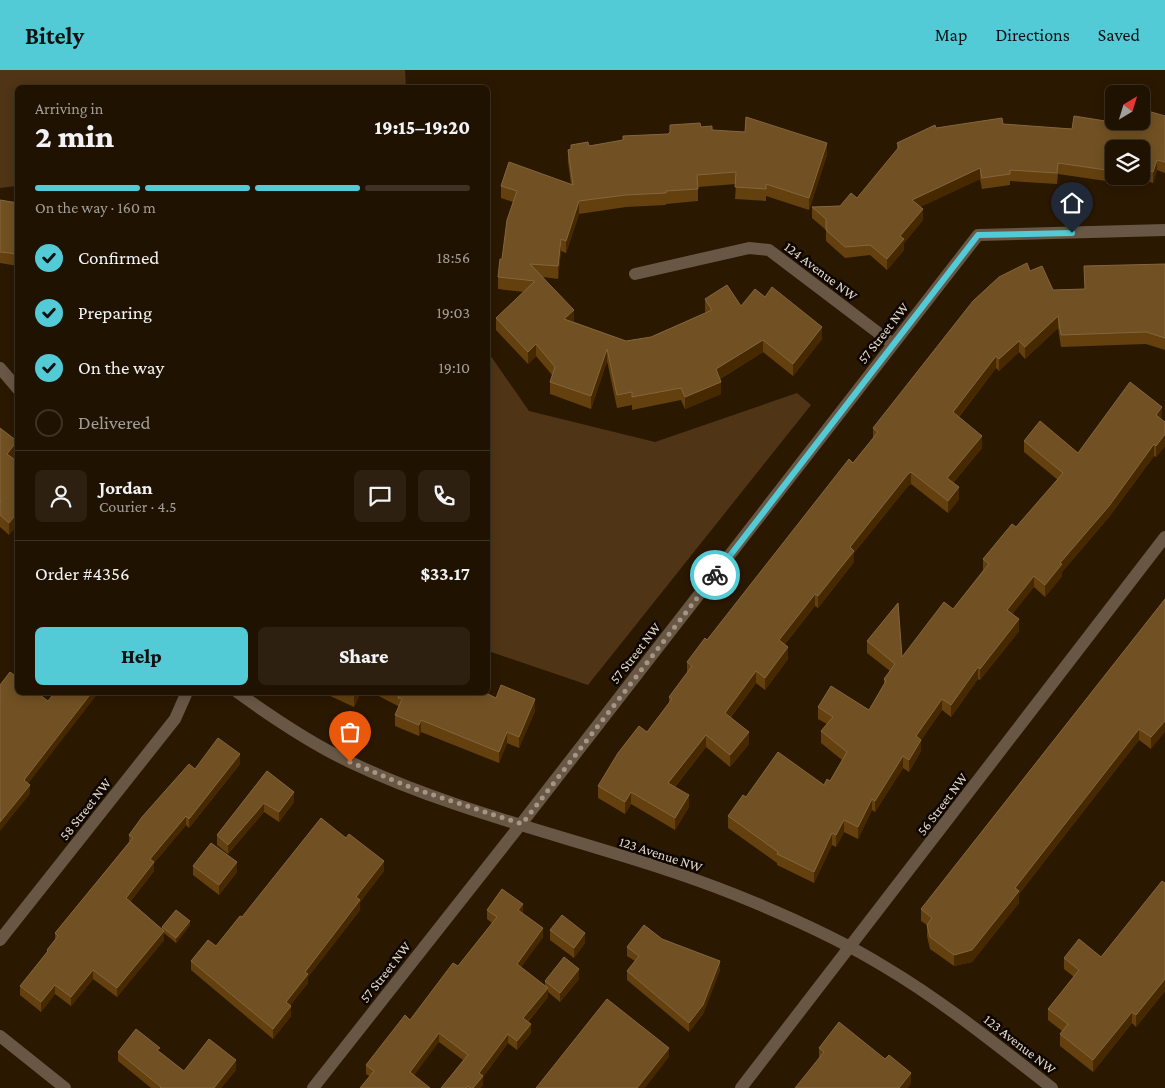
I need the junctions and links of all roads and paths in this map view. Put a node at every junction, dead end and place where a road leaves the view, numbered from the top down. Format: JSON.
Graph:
{"nodes":[{"id":1,"x":1165,"y":230,"type":"edge"},
{"id":2,"x":635,"y":274,"type":"dead end"},
{"id":3,"x":893,"y":344,"type":"junction"},
{"id":4,"x":0,"y":368,"type":"edge"},
{"id":5,"x":15,"y":386,"type":"edge"},
{"id":6,"x":1165,"y":537,"type":"edge"},
{"id":7,"x":187,"y":695,"type":"edge"},
{"id":8,"x":241,"y":695,"type":"edge"},
{"id":9,"x":522,"y":824,"type":"junction"},
{"id":10,"x":0,"y":940,"type":"edge"},
{"id":11,"x":851,"y":947,"type":"junction"},
{"id":12,"x":0,"y":1036,"type":"edge"},
{"id":13,"x":65,"y":1088,"type":"edge"},
{"id":14,"x":313,"y":1088,"type":"edge"},
{"id":15,"x":741,"y":1088,"type":"edge"},
{"id":16,"x":1052,"y":1088,"type":"edge"}],
"edges":[{"from":1,"to":3,"type":"street","name":"57 Street NW"},
{"from":2,"to":3,"type":"street","name":"124 Avenue NW"},
{"from":3,"to":9,"type":"street","name":"57 Street NW"},
{"from":4,"to":5,"type":"street"},
{"from":6,"to":11,"type":"street","name":"56 Street NW"},
{"from":7,"to":10,"type":"street","name":"58 Street NW"},
{"from":8,"to":9,"type":"street","name":"123 Avenue NW"},
{"from":9,"to":11,"type":"street","name":"123 Avenue NW"},
{"from":9,"to":14,"type":"street","name":"57 Street NW"},
{"from":11,"to":15,"type":"street","name":"56 Street NW"},
{"from":11,"to":16,"type":"street","name":"123 Avenue NW"},
{"from":12,"to":13,"type":"street"}]}
